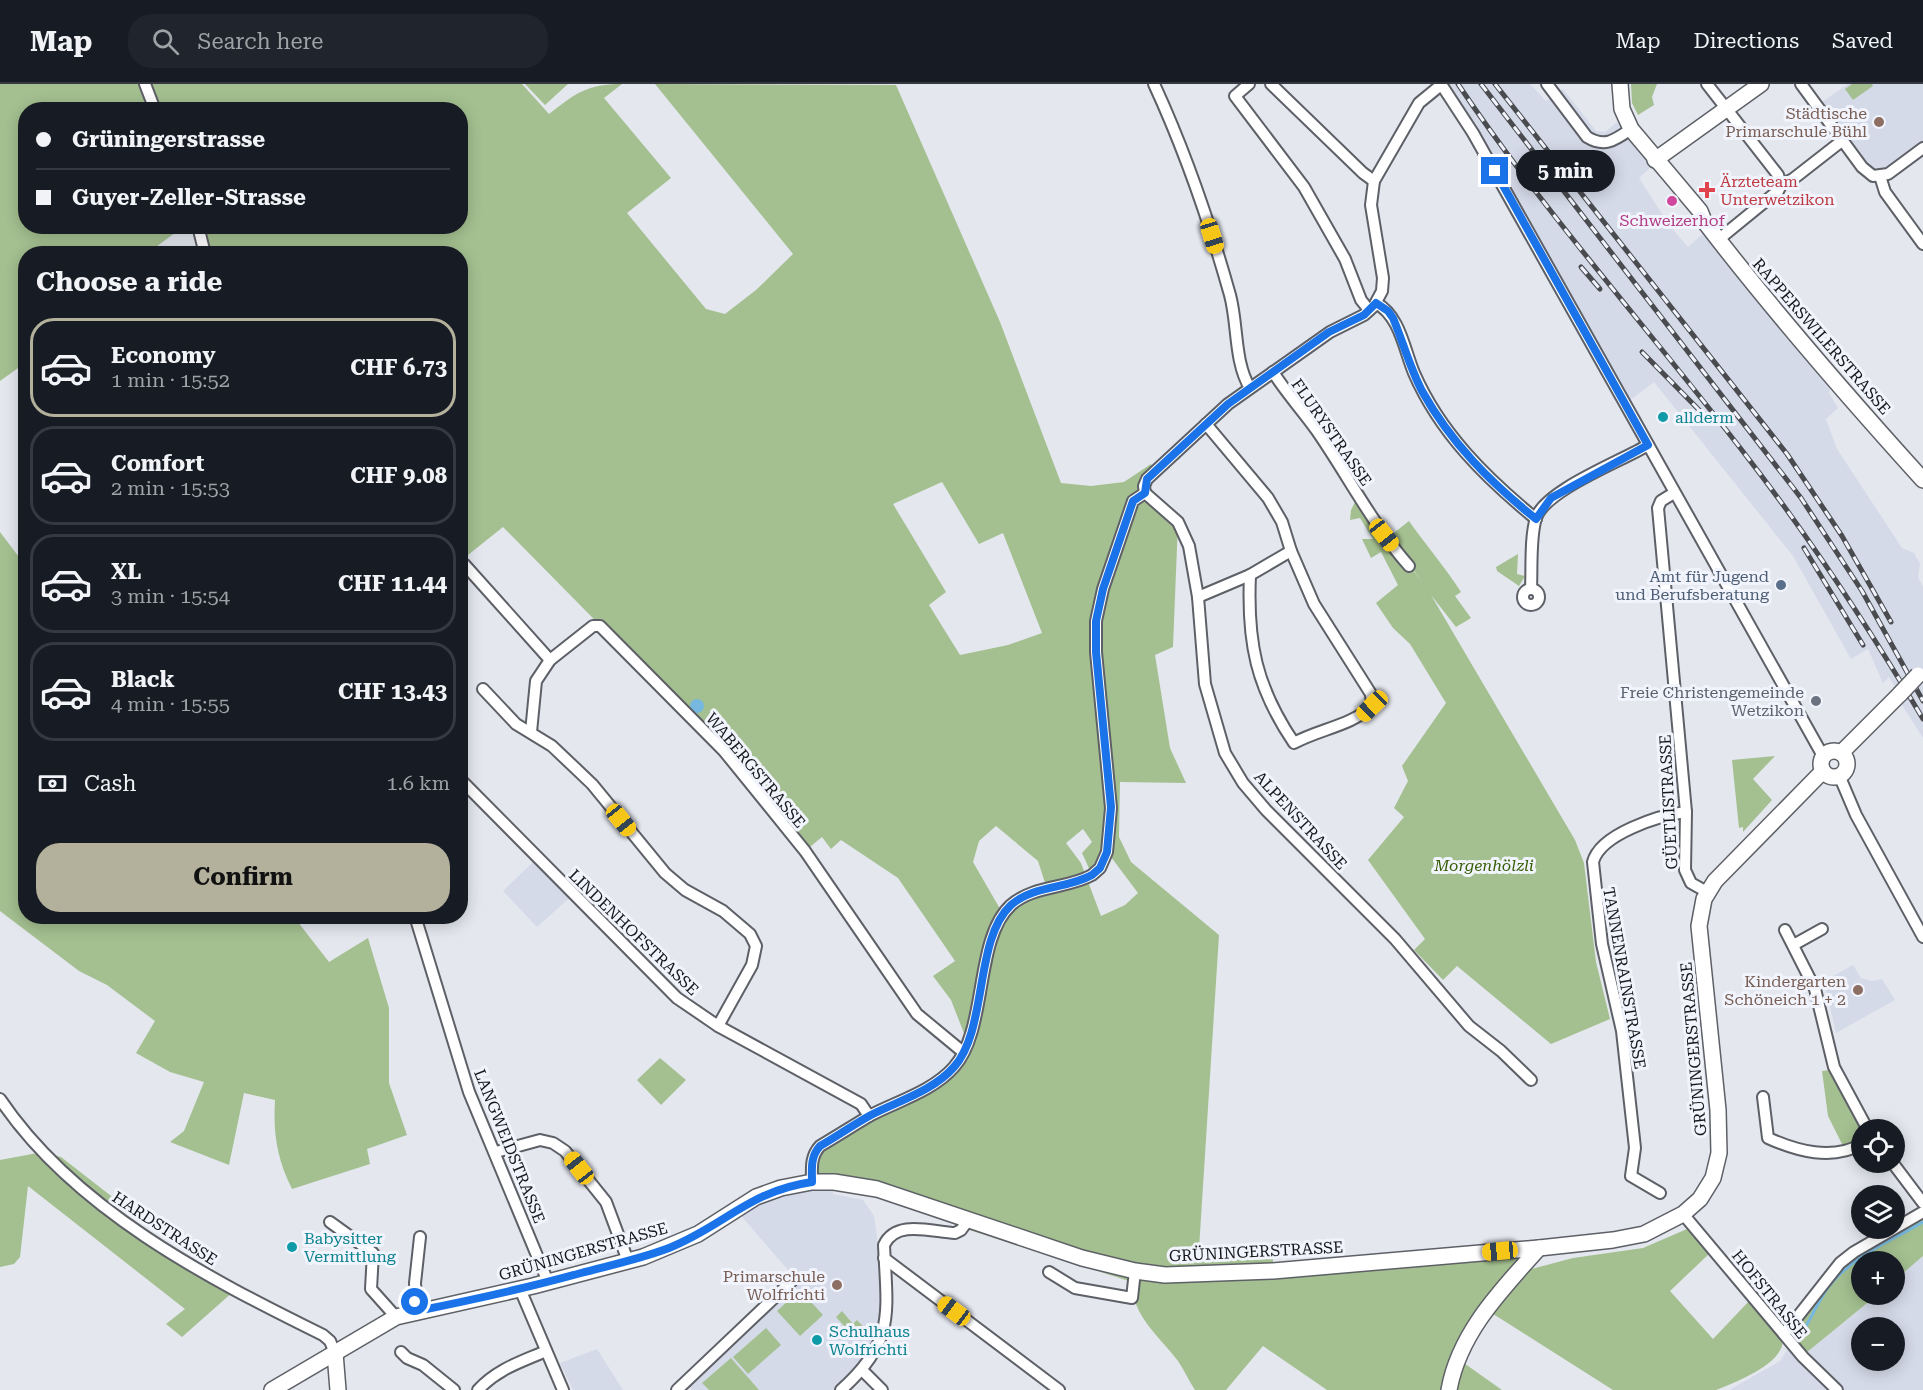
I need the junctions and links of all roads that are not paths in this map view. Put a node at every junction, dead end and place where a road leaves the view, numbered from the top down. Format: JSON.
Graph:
{"nodes":[{"id":1,"x":145,"y":84,"type":"edge"},
{"id":2,"x":1154,"y":84,"type":"edge"},
{"id":3,"x":1249,"y":84,"type":"edge"},
{"id":4,"x":1270,"y":84,"type":"edge"},
{"id":5,"x":1441,"y":84,"type":"edge"},
{"id":6,"x":1548,"y":84,"type":"edge"},
{"id":7,"x":1620,"y":84,"type":"edge"},
{"id":8,"x":1707,"y":84,"type":"edge"},
{"id":9,"x":1761,"y":84,"type":"edge"},
{"id":10,"x":1801,"y":84,"type":"edge"},
{"id":11,"x":152,"y":102,"type":"edge"},
{"id":12,"x":1727,"y":110,"type":"junction"},
{"id":13,"x":1631,"y":129,"type":"junction"},
{"id":14,"x":1843,"y":140,"type":"junction"},
{"id":15,"x":1923,"y":148,"type":"edge"},
{"id":16,"x":1655,"y":159,"type":"junction"},
{"id":17,"x":1880,"y":176,"type":"junction"},
{"id":18,"x":1374,"y":181,"type":"junction"},
{"id":19,"x":1781,"y":185,"type":"junction"},
{"id":20,"x":1700,"y":212,"type":"junction"},
{"id":21,"x":1724,"y":235,"type":"junction"},
{"id":22,"x":1921,"y":241,"type":"edge"},
{"id":23,"x":1373,"y":307,"type":"junction"},
{"id":24,"x":1273,"y":372,"type":"junction"},
{"id":25,"x":1250,"y":388,"type":"junction"},
{"id":26,"x":1206,"y":424,"type":"junction"},
{"id":27,"x":1648,"y":445,"type":"junction"},
{"id":28,"x":1923,"y":471,"type":"edge"},
{"id":29,"x":1923,"y":480,"type":"edge"},
{"id":30,"x":1145,"y":493,"type":"junction"},
{"id":31,"x":1674,"y":493,"type":"junction"},
{"id":32,"x":1536,"y":519,"type":"junction"},
{"id":33,"x":1291,"y":551,"type":"junction"},
{"id":34,"x":1409,"y":566,"type":"dead end"},
{"id":35,"x":468,"y":568,"type":"edge"},
{"id":36,"x":1250,"y":575,"type":"junction"},
{"id":37,"x":1531,"y":588,"type":"dead end"},
{"id":38,"x":1197,"y":597,"type":"junction"},
{"id":39,"x":550,"y":660,"type":"junction"},
{"id":40,"x":1923,"y":670,"type":"edge"},
{"id":41,"x":483,"y":689,"type":"dead end"},
{"id":42,"x":531,"y":732,"type":"junction"},
{"id":43,"x":1842,"y":753,"type":"junction"},
{"id":44,"x":1823,"y":764,"type":"junction"},
{"id":45,"x":1839,"y":775,"type":"junction"},
{"id":46,"x":468,"y":786,"type":"edge"},
{"id":47,"x":1686,"y":812,"type":"junction"},
{"id":48,"x":1707,"y":892,"type":"junction"},
{"id":49,"x":417,"y":924,"type":"edge"},
{"id":50,"x":1822,"y":928,"type":"dead end"},
{"id":51,"x":1785,"y":930,"type":"dead end"},
{"id":52,"x":1923,"y":937,"type":"edge"},
{"id":53,"x":1795,"y":944,"type":"junction"},
{"id":54,"x":718,"y":1026,"type":"junction"},
{"id":55,"x":963,"y":1052,"type":"junction"},
{"id":56,"x":1531,"y":1080,"type":"dead end"},
{"id":57,"x":1763,"y":1097,"type":"dead end"},
{"id":58,"x":0,"y":1099,"type":"edge"},
{"id":59,"x":869,"y":1116,"type":"junction"},
{"id":60,"x":1862,"y":1119,"type":"edge"},
{"id":61,"x":1851,"y":1147,"type":"edge"},
{"id":62,"x":496,"y":1152,"type":"junction"},
{"id":63,"x":1900,"y":1173,"type":"edge"},
{"id":64,"x":812,"y":1182,"type":"junction"},
{"id":65,"x":1660,"y":1193,"type":"dead end"},
{"id":66,"x":1923,"y":1203,"type":"edge"},
{"id":67,"x":1923,"y":1212,"type":"edge"},
{"id":68,"x":1683,"y":1214,"type":"junction"},
{"id":69,"x":969,"y":1219,"type":"junction"},
{"id":70,"x":330,"y":1222,"type":"dead end"},
{"id":71,"x":420,"y":1237,"type":"dead end"},
{"id":72,"x":1539,"y":1248,"type":"junction"},
{"id":73,"x":884,"y":1258,"type":"junction"},
{"id":74,"x":628,"y":1261,"type":"junction"},
{"id":75,"x":1135,"y":1271,"type":"junction"},
{"id":76,"x":1049,"y":1272,"type":"dead end"},
{"id":77,"x":795,"y":1278,"type":"dead end"},
{"id":78,"x":548,"y":1282,"type":"junction"},
{"id":79,"x":520,"y":1289,"type":"junction"},
{"id":80,"x":417,"y":1311,"type":"junction"},
{"id":81,"x":396,"y":1317,"type":"junction"},
{"id":82,"x":1784,"y":1334,"type":"junction"},
{"id":83,"x":546,"y":1351,"type":"junction"},
{"id":84,"x":401,"y":1352,"type":"dead end"},
{"id":85,"x":335,"y":1353,"type":"junction"},
{"id":86,"x":863,"y":1371,"type":"junction"},
{"id":87,"x":685,"y":1388,"type":"edge"},
{"id":88,"x":272,"y":1390,"type":"edge"},
{"id":89,"x":338,"y":1390,"type":"edge"},
{"id":90,"x":454,"y":1390,"type":"edge"},
{"id":91,"x":478,"y":1390,"type":"edge"},
{"id":92,"x":563,"y":1390,"type":"edge"},
{"id":93,"x":841,"y":1390,"type":"edge"},
{"id":94,"x":882,"y":1390,"type":"edge"},
{"id":95,"x":1059,"y":1390,"type":"edge"},
{"id":96,"x":1449,"y":1390,"type":"edge"},
{"id":97,"x":1837,"y":1390,"type":"edge"}],
"edges":[{"from":1,"to":11,"type":"street"},
{"from":2,"to":25,"type":"street"},
{"from":3,"to":23,"type":"street"},
{"from":4,"to":18,"type":"street"},
{"from":5,"to":18,"type":"street"},
{"from":5,"to":27,"type":"street"},
{"from":6,"to":13,"type":"street"},
{"from":7,"to":13,"type":"main road","name":"RAPPERSWILERSTRASSE"},
{"from":8,"to":12,"type":"street"},
{"from":9,"to":12,"type":"main road"},
{"from":10,"to":14,"type":"street"},
{"from":12,"to":16,"type":"main road"},
{"from":12,"to":19,"type":"street"},
{"from":13,"to":16,"type":"main road","name":"RAPPERSWILERSTRASSE"},
{"from":14,"to":17,"type":"street"},
{"from":14,"to":19,"type":"street"},
{"from":15,"to":17,"type":"street"},
{"from":16,"to":20,"type":"main road","name":"RAPPERSWILERSTRASSE"},
{"from":17,"to":22,"type":"street"},
{"from":18,"to":23,"type":"street"},
{"from":19,"to":21,"type":"street"},
{"from":20,"to":21,"type":"main road","name":"RAPPERSWILERSTRASSE"},
{"from":20,"to":29,"type":"main road","name":"RAPPERSWILERSTRASSE"},
{"from":21,"to":28,"type":"main road","name":"RAPPERSWILERSTRASSE"},
{"from":23,"to":24,"type":"street"},
{"from":23,"to":32,"type":"street"},
{"from":24,"to":25,"type":"street"},
{"from":24,"to":34,"type":"street","name":"FLURYSTRASSE"},
{"from":25,"to":26,"type":"street"},
{"from":26,"to":30,"type":"street"},
{"from":26,"to":33,"type":"street"},
{"from":27,"to":31,"type":"street"},
{"from":27,"to":32,"type":"street"},
{"from":30,"to":38,"type":"street","name":"ALPENSTRASSE"},
{"from":30,"to":55,"type":"street"},
{"from":31,"to":44,"type":"street"},
{"from":31,"to":47,"type":"street","name":"GÜETLISTRASSE"},
{"from":32,"to":37,"type":"street"},
{"from":33,"to":36,"type":"street"},
{"from":33,"to":36,"type":"street"},
{"from":35,"to":39,"type":"street"},
{"from":36,"to":38,"type":"street"},
{"from":38,"to":56,"type":"street","name":"ALPENSTRASSE"},
{"from":39,"to":42,"type":"street","name":"WABERGSTRASSE"},
{"from":39,"to":55,"type":"street","name":"WABERGSTRASSE"},
{"from":40,"to":43,"type":"main road","bridge":true},
{"from":41,"to":42,"type":"street"},
{"from":42,"to":54,"type":"street"},
{"from":43,"to":44,"type":"main road"},
{"from":43,"to":45,"type":"main road"},
{"from":44,"to":45,"type":"main road"},
{"from":44,"to":48,"type":"main road","name":"GRÜNINGERSTRASSE"},
{"from":45,"to":52,"type":"street"},
{"from":46,"to":54,"type":"street","name":"LINDENHOFSTRASSE"},
{"from":47,"to":48,"type":"street","name":"GÜETLISTRASSE"},
{"from":47,"to":65,"type":"street","name":"TANNENRAINSTRASSE"},
{"from":48,"to":68,"type":"main road","name":"GRÜNINGERSTRASSE"},
{"from":49,"to":62,"type":"street","name":"LANGWEIDSTRASSE"},
{"from":50,"to":53,"type":"street"},
{"from":51,"to":53,"type":"street"},
{"from":53,"to":60,"type":"street"},
{"from":54,"to":59,"type":"street","name":"LINDENHOFSTRASSE"},
{"from":55,"to":59,"type":"street"},
{"from":57,"to":61,"type":"street"},
{"from":58,"to":85,"type":"street","name":"HARDSTRASSE"},
{"from":59,"to":64,"type":"street"},
{"from":62,"to":74,"type":"street"},
{"from":62,"to":78,"type":"street","name":"LANGWEIDSTRASSE"},
{"from":63,"to":66,"type":"street"},
{"from":64,"to":69,"type":"main road","name":"GRÜNINGERSTRASSE"},
{"from":64,"to":74,"type":"main road","name":"GRÜNINGERSTRASSE"},
{"from":67,"to":82,"type":"street"},
{"from":68,"to":72,"type":"main road","name":"GRÜNINGERSTRASSE"},
{"from":68,"to":82,"type":"street","name":"HOFSTRASSE"},
{"from":69,"to":73,"type":"street"},
{"from":69,"to":75,"type":"main road","name":"GRÜNINGERSTRASSE"},
{"from":70,"to":81,"type":"street"},
{"from":71,"to":80,"type":"street"},
{"from":72,"to":75,"type":"main road","name":"GRÜNINGERSTRASSE"},
{"from":72,"to":96,"type":"main road"},
{"from":73,"to":86,"type":"street"},
{"from":73,"to":95,"type":"street"},
{"from":74,"to":78,"type":"main road","name":"GRÜNINGERSTRASSE"},
{"from":75,"to":76,"type":"street"},
{"from":77,"to":87,"type":"street"},
{"from":78,"to":79,"type":"main road","name":"GRÜNINGERSTRASSE"},
{"from":79,"to":80,"type":"main road","name":"GRÜNINGERSTRASSE"},
{"from":79,"to":83,"type":"street"},
{"from":80,"to":81,"type":"main road","name":"GRÜNINGERSTRASSE"},
{"from":81,"to":85,"type":"main road","name":"GRÜNINGERSTRASSE"},
{"from":82,"to":97,"type":"street","name":"HOFSTRASSE"},
{"from":83,"to":91,"type":"street"},
{"from":83,"to":92,"type":"street"},
{"from":84,"to":90,"type":"street"},
{"from":85,"to":88,"type":"main road","name":"GRÜNINGERSTRASSE"},
{"from":85,"to":89,"type":"main road"},
{"from":86,"to":93,"type":"street"},
{"from":86,"to":94,"type":"street"}]}
